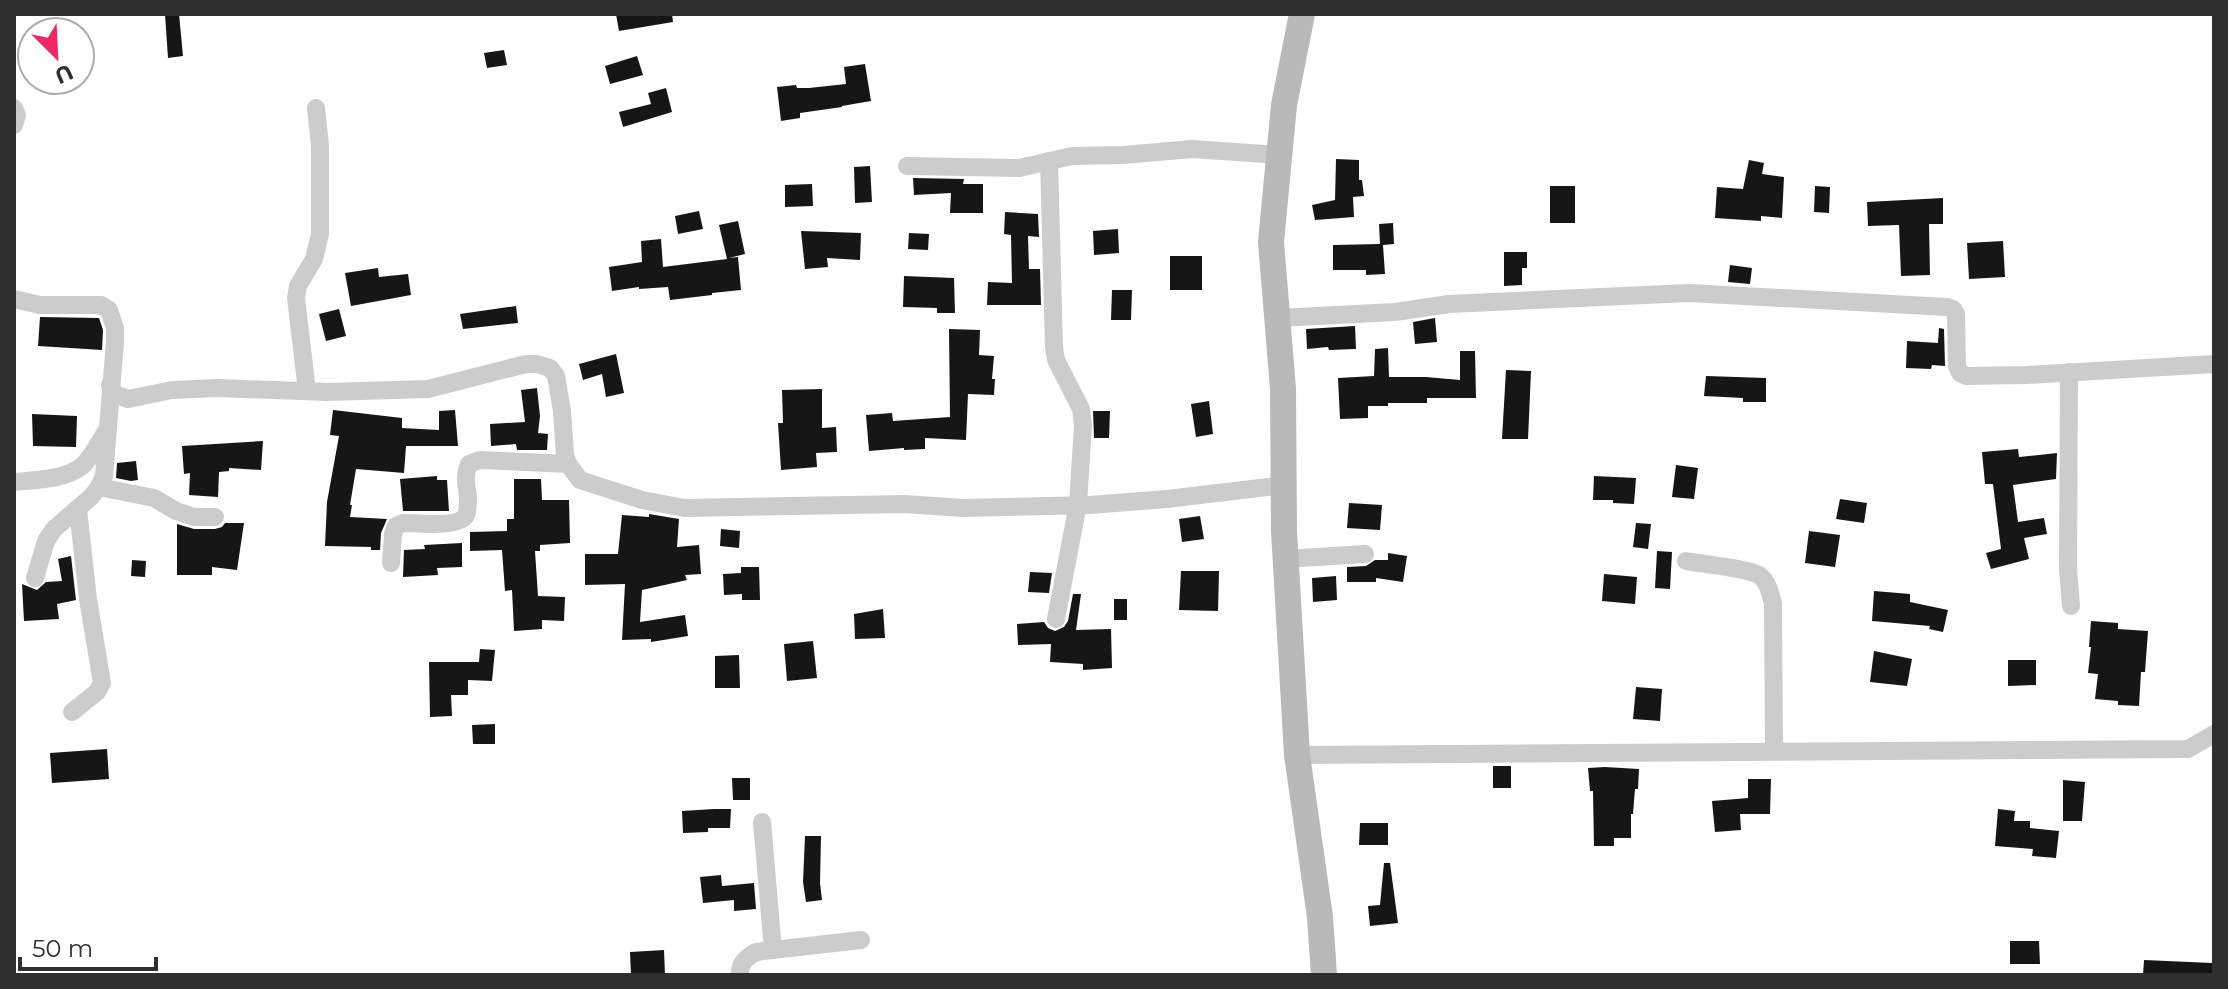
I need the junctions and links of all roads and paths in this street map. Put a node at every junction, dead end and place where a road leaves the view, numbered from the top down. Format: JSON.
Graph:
{"nodes":[{"id":1,"x":1302,"y":14,"type":"edge"},
{"id":2,"x":14,"y":108,"type":"edge"},
{"id":3,"x":316,"y":108,"type":"dead end"},
{"id":4,"x":14,"y":125,"type":"edge"},
{"id":5,"x":1280,"y":155,"type":"junction"},
{"id":6,"x":1049,"y":161,"type":"junction"},
{"id":7,"x":907,"y":166,"type":"dead end"},
{"id":8,"x":18,"y":303,"type":"edge"},
{"id":9,"x":1278,"y":318,"type":"junction"},
{"id":10,"x":2214,"y":364,"type":"edge"},
{"id":11,"x":2069,"y":372,"type":"junction"},
{"id":12,"x":110,"y":385,"type":"junction"},
{"id":13,"x":307,"y":391,"type":"junction"},
{"id":14,"x":107,"y":430,"type":"junction"},
{"id":15,"x":568,"y":464,"type":"junction"},
{"id":16,"x":14,"y":482,"type":"edge"},
{"id":17,"x":1285,"y":485,"type":"junction"},
{"id":18,"x":99,"y":487,"type":"junction"},
{"id":19,"x":1078,"y":504,"type":"junction"},
{"id":20,"x":78,"y":509,"type":"junction"},
{"id":21,"x":215,"y":517,"type":"dead end"},
{"id":22,"x":1365,"y":554,"type":"dead end"},
{"id":23,"x":1285,"y":559,"type":"junction"},
{"id":24,"x":1686,"y":561,"type":"dead end"},
{"id":25,"x":391,"y":563,"type":"dead end"},
{"id":26,"x":35,"y":578,"type":"dead end"},
{"id":27,"x":2071,"y":606,"type":"dead end"},
{"id":28,"x":1056,"y":619,"type":"dead end"},
{"id":29,"x":72,"y":712,"type":"dead end"},
{"id":30,"x":2214,"y":734,"type":"edge"},
{"id":31,"x":1774,"y":751,"type":"junction"},
{"id":32,"x":1297,"y":755,"type":"junction"},
{"id":33,"x":762,"y":822,"type":"dead end"},
{"id":34,"x":861,"y":940,"type":"dead end"},
{"id":35,"x":773,"y":950,"type":"junction"},
{"id":36,"x":740,"y":975,"type":"edge"},
{"id":37,"x":1324,"y":975,"type":"edge"}],
"edges":[{"from":1,"to":5,"type":"main road"},
{"from":2,"to":4,"type":"street"},
{"from":3,"to":13,"type":"street"},
{"from":5,"to":6,"type":"street"},
{"from":5,"to":9,"type":"main road"},
{"from":6,"to":7,"type":"street"},
{"from":6,"to":19,"type":"street"},
{"from":8,"to":12,"type":"street"},
{"from":9,"to":11,"type":"street"},
{"from":9,"to":17,"type":"main road"},
{"from":10,"to":11,"type":"street"},
{"from":11,"to":27,"type":"street"},
{"from":12,"to":13,"type":"street"},
{"from":12,"to":14,"type":"street"},
{"from":13,"to":15,"type":"street"},
{"from":14,"to":16,"type":"street"},
{"from":14,"to":18,"type":"street"},
{"from":15,"to":19,"type":"street"},
{"from":15,"to":25,"type":"street"},
{"from":17,"to":19,"type":"street"},
{"from":17,"to":23,"type":"main road"},
{"from":18,"to":20,"type":"street"},
{"from":18,"to":21,"type":"street"},
{"from":19,"to":28,"type":"street"},
{"from":20,"to":26,"type":"street"},
{"from":20,"to":29,"type":"street"},
{"from":22,"to":23,"type":"street"},
{"from":23,"to":32,"type":"main road"},
{"from":24,"to":31,"type":"street"},
{"from":30,"to":31,"type":"street"},
{"from":31,"to":32,"type":"street"},
{"from":32,"to":37,"type":"main road"},
{"from":33,"to":35,"type":"street"},
{"from":34,"to":35,"type":"street"},
{"from":35,"to":36,"type":"street"}]}
